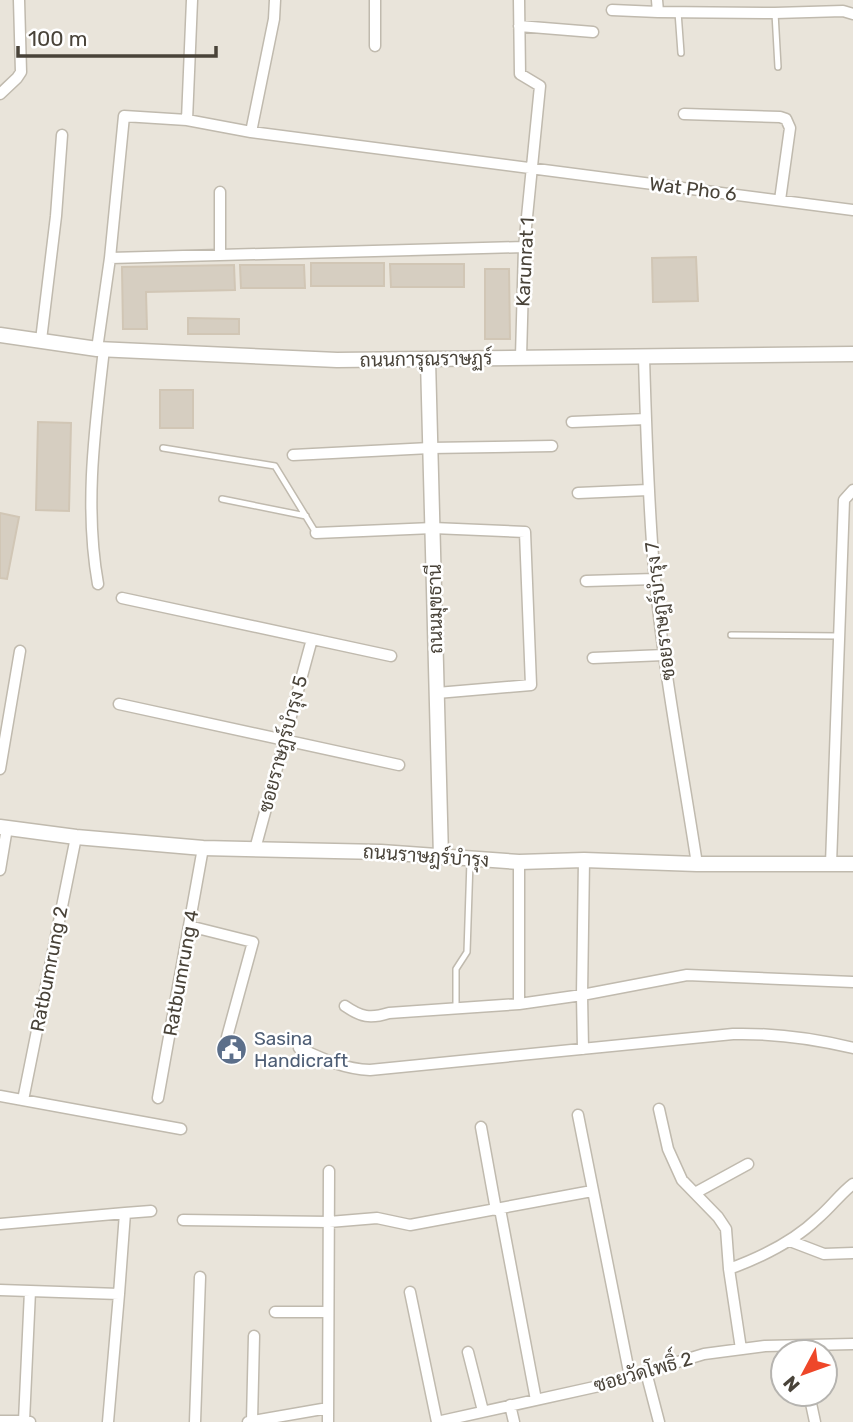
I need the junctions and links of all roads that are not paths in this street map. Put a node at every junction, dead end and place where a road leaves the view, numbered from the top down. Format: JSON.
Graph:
{"nodes":[{"id":1,"x":19,"y":0,"type":"edge"},
{"id":2,"x":191,"y":0,"type":"edge"},
{"id":3,"x":275,"y":0,"type":"edge"},
{"id":4,"x":375,"y":0,"type":"edge"},
{"id":5,"x":519,"y":0,"type":"edge"},
{"id":6,"x":740,"y":0,"type":"edge"},
{"id":7,"x":657,"y":6,"type":"edge"},
{"id":8,"x":612,"y":10,"type":"dead end"},
{"id":9,"x":678,"y":12,"type":"junction"},
{"id":10,"x":740,"y":12,"type":"junction"},
{"id":11,"x":775,"y":13,"type":"junction"},
{"id":12,"x":853,"y":14,"type":"edge"},
{"id":13,"x":519,"y":26,"type":"junction"},
{"id":14,"x":593,"y":32,"type":"dead end"},
{"id":15,"x":375,"y":46,"type":"dead end"},
{"id":16,"x":681,"y":53,"type":"dead end"},
{"id":17,"x":778,"y":67,"type":"dead end"},
{"id":18,"x":0,"y":94,"type":"edge"},
{"id":19,"x":684,"y":114,"type":"dead end"},
{"id":20,"x":187,"y":120,"type":"junction"},
{"id":21,"x":251,"y":132,"type":"junction"},
{"id":22,"x":62,"y":135,"type":"dead end"},
{"id":23,"x":533,"y":168,"type":"junction"},
{"id":24,"x":220,"y":192,"type":"dead end"},
{"id":25,"x":780,"y":200,"type":"junction"},
{"id":26,"x":853,"y":210,"type":"edge"},
{"id":27,"x":524,"y":247,"type":"junction"},
{"id":28,"x":220,"y":255,"type":"junction"},
{"id":29,"x":110,"y":258,"type":"junction"},
{"id":30,"x":0,"y":335,"type":"edge"},
{"id":31,"x":41,"y":340,"type":"junction"},
{"id":32,"x":101,"y":349,"type":"junction"},
{"id":33,"x":853,"y":354,"type":"edge"},
{"id":34,"x":521,"y":357,"type":"junction"},
{"id":35,"x":644,"y":357,"type":"junction"},
{"id":36,"x":428,"y":360,"type":"junction"},
{"id":37,"x":646,"y":419,"type":"junction"},
{"id":38,"x":572,"y":422,"type":"dead end"},
{"id":39,"x":552,"y":446,"type":"dead end"},
{"id":40,"x":163,"y":448,"type":"dead end"},
{"id":41,"x":430,"y":448,"type":"junction"},
{"id":42,"x":293,"y":455,"type":"dead end"},
{"id":43,"x":853,"y":490,"type":"edge"},
{"id":44,"x":648,"y":491,"type":"junction"},
{"id":45,"x":578,"y":493,"type":"dead end"},
{"id":46,"x":222,"y":499,"type":"dead end"},
{"id":47,"x":306,"y":516,"type":"junction"},
{"id":48,"x":433,"y":528,"type":"junction"},
{"id":49,"x":316,"y":533,"type":"joint"},
{"id":50,"x":655,"y":579,"type":"junction"},
{"id":51,"x":586,"y":581,"type":"dead end"},
{"id":52,"x":98,"y":584,"type":"dead end"},
{"id":53,"x":122,"y":598,"type":"dead end"},
{"id":54,"x":730,"y":635,"type":"dead end"},
{"id":55,"x":839,"y":636,"type":"junction"},
{"id":56,"x":312,"y":639,"type":"junction"},
{"id":57,"x":20,"y":651,"type":"dead end"},
{"id":58,"x":664,"y":655,"type":"junction"},
{"id":59,"x":391,"y":656,"type":"dead end"},
{"id":60,"x":593,"y":658,"type":"dead end"},
{"id":61,"x":437,"y":693,"type":"junction"},
{"id":62,"x":120,"y":704,"type":"dead end"},
{"id":63,"x":285,"y":740,"type":"junction"},
{"id":64,"x":399,"y":765,"type":"dead end"},
{"id":65,"x":0,"y":769,"type":"edge"},
{"id":66,"x":3,"y":828,"type":"edge"},
{"id":67,"x":76,"y":837,"type":"junction"},
{"id":68,"x":203,"y":848,"type":"junction"},
{"id":69,"x":255,"y":849,"type":"junction"},
{"id":70,"x":441,"y":857,"type":"junction"},
{"id":71,"x":470,"y":859,"type":"junction"},
{"id":72,"x":584,"y":860,"type":"junction"},
{"id":73,"x":519,"y":862,"type":"junction"},
{"id":74,"x":697,"y":864,"type":"junction"},
{"id":75,"x":831,"y":864,"type":"junction"},
{"id":76,"x":853,"y":864,"type":"edge"},
{"id":77,"x":0,"y":870,"type":"edge"},
{"id":78,"x":189,"y":926,"type":"junction"},
{"id":79,"x":853,"y":982,"type":"edge"},
{"id":80,"x":582,"y":995,"type":"junction"},
{"id":81,"x":519,"y":1004,"type":"junction"},
{"id":82,"x":345,"y":1006,"type":"dead end"},
{"id":83,"x":456,"y":1009,"type":"junction"},
{"id":84,"x":227,"y":1037,"type":"dead end"},
{"id":85,"x":299,"y":1048,"type":"dead end"},
{"id":86,"x":853,"y":1048,"type":"edge"},
{"id":87,"x":583,"y":1049,"type":"junction"},
{"id":88,"x":0,"y":1096,"type":"edge"},
{"id":89,"x":158,"y":1098,"type":"dead end"},
{"id":90,"x":23,"y":1100,"type":"junction"},
{"id":91,"x":659,"y":1109,"type":"dead end"},
{"id":92,"x":578,"y":1115,"type":"dead end"},
{"id":93,"x":481,"y":1127,"type":"dead end"},
{"id":94,"x":181,"y":1129,"type":"dead end"},
{"id":95,"x":748,"y":1164,"type":"dead end"},
{"id":96,"x":329,"y":1171,"type":"dead end"},
{"id":97,"x":853,"y":1184,"type":"edge"},
{"id":98,"x":592,"y":1191,"type":"junction"},
{"id":99,"x":695,"y":1193,"type":"junction"},
{"id":100,"x":498,"y":1210,"type":"junction"},
{"id":101,"x":151,"y":1211,"type":"dead end"},
{"id":102,"x":125,"y":1213,"type":"junction"},
{"id":103,"x":183,"y":1220,"type":"dead end"},
{"id":104,"x":329,"y":1222,"type":"junction"},
{"id":105,"x":0,"y":1224,"type":"edge"},
{"id":106,"x":790,"y":1241,"type":"junction"},
{"id":107,"x":853,"y":1253,"type":"edge"},
{"id":108,"x":729,"y":1269,"type":"junction"},
{"id":109,"x":200,"y":1277,"type":"dead end"},
{"id":110,"x":0,"y":1290,"type":"edge"},
{"id":111,"x":30,"y":1291,"type":"junction"},
{"id":112,"x":410,"y":1292,"type":"dead end"},
{"id":113,"x":119,"y":1294,"type":"junction"},
{"id":114,"x":275,"y":1312,"type":"dead end"},
{"id":115,"x":328,"y":1312,"type":"junction"},
{"id":116,"x":254,"y":1336,"type":"dead end"},
{"id":117,"x":741,"y":1349,"type":"junction"},
{"id":118,"x":769,"y":1349,"type":"edge"},
{"id":119,"x":468,"y":1352,"type":"dead end"},
{"id":120,"x":646,"y":1372,"type":"junction"},
{"id":121,"x":630,"y":1377,"type":"junction"},
{"id":122,"x":536,"y":1400,"type":"junction"},
{"id":123,"x":510,"y":1405,"type":"junction"},
{"id":124,"x":328,"y":1408,"type":"junction"},
{"id":125,"x":483,"y":1410,"type":"junction"},
{"id":126,"x":0,"y":1421,"type":"edge"},
{"id":127,"x":24,"y":1421,"type":"edge"},
{"id":128,"x":30,"y":1422,"type":"edge"},
{"id":129,"x":108,"y":1422,"type":"edge"},
{"id":130,"x":195,"y":1422,"type":"edge"},
{"id":131,"x":250,"y":1422,"type":"edge"},
{"id":132,"x":328,"y":1422,"type":"edge"},
{"id":133,"x":437,"y":1422,"type":"edge"},
{"id":134,"x":514,"y":1422,"type":"edge"},
{"id":135,"x":659,"y":1422,"type":"edge"}],
"edges":[{"from":1,"to":18,"type":"street"},
{"from":2,"to":20,"type":"street"},
{"from":3,"to":21,"type":"street"},
{"from":4,"to":15,"type":"street"},
{"from":5,"to":13,"type":"street"},
{"from":6,"to":10,"type":"street"},
{"from":7,"to":8,"type":"street"},
{"from":7,"to":9,"type":"street"},
{"from":9,"to":10,"type":"street"},
{"from":9,"to":16,"type":"lane"},
{"from":10,"to":11,"type":"street"},
{"from":11,"to":12,"type":"street"},
{"from":11,"to":17,"type":"lane"},
{"from":13,"to":14,"type":"street"},
{"from":13,"to":23,"type":"street","name":"Karunrat 1"},
{"from":19,"to":25,"type":"street"},
{"from":20,"to":21,"type":"street","name":"Wat Pho 6"},
{"from":20,"to":29,"type":"street","name":"Wat Pho 6"},
{"from":21,"to":23,"type":"street","name":"Wat Pho 6"},
{"from":22,"to":31,"type":"street"},
{"from":23,"to":25,"type":"street","name":"Wat Pho 6"},
{"from":23,"to":27,"type":"street","name":"Karunrat 1"},
{"from":24,"to":28,"type":"street"},
{"from":25,"to":26,"type":"street","name":"Wat Pho 6"},
{"from":27,"to":28,"type":"street"},
{"from":27,"to":34,"type":"street","name":"Karunrat 1"},
{"from":28,"to":29,"type":"street"},
{"from":29,"to":32,"type":"street"},
{"from":30,"to":31,"type":"street","name":"ถนนการุณราษฏร์"},
{"from":31,"to":32,"type":"street","name":"ถนนการุณราษฏร์"},
{"from":32,"to":36,"type":"street","name":"ถนนการุณราษฏร์"},
{"from":32,"to":52,"type":"street"},
{"from":33,"to":35,"type":"street","name":"ถนนการุณราษฏร์"},
{"from":34,"to":35,"type":"street","name":"ถนนการุณราษฏร์"},
{"from":34,"to":36,"type":"street","name":"ถนนการุณราษฏร์"},
{"from":35,"to":37,"type":"street","name":"ซอยราษฎร์บำรุง 7"},
{"from":36,"to":41,"type":"street","name":"ถนนมุขธานี"},
{"from":37,"to":38,"type":"street"},
{"from":37,"to":44,"type":"street","name":"ซอยราษฎร์บำรุง 7"},
{"from":39,"to":41,"type":"street"},
{"from":40,"to":47,"type":"lane"},
{"from":41,"to":42,"type":"street"},
{"from":41,"to":48,"type":"street","name":"ถนนมุขธานี"},
{"from":43,"to":55,"type":"street"},
{"from":44,"to":45,"type":"street"},
{"from":44,"to":50,"type":"street","name":"ซอยราษฎร์บำรุง 7"},
{"from":46,"to":47,"type":"lane"},
{"from":47,"to":49,"type":"lane"},
{"from":48,"to":49,"type":"street"},
{"from":48,"to":61,"type":"street","name":"ถนนมุขธานี"},
{"from":48,"to":61,"type":"street"},
{"from":50,"to":51,"type":"street"},
{"from":50,"to":58,"type":"street","name":"ซอยราษฎร์บำรุง 7"},
{"from":53,"to":56,"type":"street"},
{"from":54,"to":55,"type":"lane"},
{"from":55,"to":75,"type":"street"},
{"from":56,"to":59,"type":"street"},
{"from":56,"to":63,"type":"street","name":"ซอยราษฎร์บำรุง 5"},
{"from":57,"to":65,"type":"street"},
{"from":58,"to":60,"type":"street"},
{"from":58,"to":74,"type":"street","name":"ซอยราษฎร์บำรุง 7"},
{"from":61,"to":70,"type":"street","name":"ถนนมุขธานี"},
{"from":62,"to":63,"type":"street"},
{"from":63,"to":64,"type":"street"},
{"from":63,"to":69,"type":"street","name":"ซอยราษฎร์บำรุง 5"},
{"from":66,"to":67,"type":"street","name":"ถนนราษฎร์บำรุง"},
{"from":66,"to":77,"type":"street"},
{"from":67,"to":68,"type":"street","name":"ถนนราษฎร์บำรุง"},
{"from":67,"to":90,"type":"street","name":"Ratbumrung 2"},
{"from":68,"to":69,"type":"street","name":"ถนนราษฎร์บำรุง"},
{"from":68,"to":78,"type":"street","name":"Ratbumrung 4"},
{"from":69,"to":70,"type":"street","name":"ถนนราษฎร์บำรุง"},
{"from":70,"to":71,"type":"street","name":"ถนนราษฎร์บำรุง"},
{"from":71,"to":73,"type":"street","name":"ถนนราษฎร์บำรุง"},
{"from":71,"to":83,"type":"lane"},
{"from":72,"to":73,"type":"street","name":"ถนนราษฎร์บำรุง"},
{"from":72,"to":74,"type":"street","name":"ถนนราษฎร์บำรุง"},
{"from":72,"to":80,"type":"street"},
{"from":73,"to":81,"type":"street"},
{"from":74,"to":75,"type":"street","name":"ถนนราษฎร์บำรุง"},
{"from":75,"to":76,"type":"street","name":"ถนนราษฎร์บำรุง"},
{"from":78,"to":84,"type":"street"},
{"from":78,"to":89,"type":"street","name":"Ratbumrung 4"},
{"from":79,"to":80,"type":"street"},
{"from":80,"to":81,"type":"street"},
{"from":80,"to":87,"type":"street"},
{"from":81,"to":83,"type":"street"},
{"from":82,"to":83,"type":"street"},
{"from":85,"to":87,"type":"street"},
{"from":86,"to":87,"type":"street"},
{"from":88,"to":90,"type":"street"},
{"from":90,"to":94,"type":"street"},
{"from":91,"to":99,"type":"street"},
{"from":92,"to":98,"type":"street"},
{"from":93,"to":100,"type":"street"},
{"from":95,"to":99,"type":"street"},
{"from":96,"to":104,"type":"street"},
{"from":97,"to":106,"type":"street"},
{"from":98,"to":100,"type":"street"},
{"from":98,"to":121,"type":"street"},
{"from":99,"to":108,"type":"street"},
{"from":100,"to":104,"type":"street"},
{"from":100,"to":122,"type":"street"},
{"from":101,"to":102,"type":"street"},
{"from":102,"to":105,"type":"street"},
{"from":102,"to":113,"type":"street"},
{"from":103,"to":104,"type":"street"},
{"from":104,"to":115,"type":"street"},
{"from":106,"to":107,"type":"street"},
{"from":106,"to":108,"type":"street"},
{"from":108,"to":117,"type":"street"},
{"from":109,"to":130,"type":"street"},
{"from":110,"to":111,"type":"street"},
{"from":111,"to":113,"type":"street"},
{"from":111,"to":127,"type":"street"},
{"from":112,"to":133,"type":"street"},
{"from":113,"to":129,"type":"street"},
{"from":114,"to":115,"type":"street"},
{"from":115,"to":124,"type":"street"},
{"from":116,"to":131,"type":"street"},
{"from":117,"to":118,"type":"street","name":"ซอยวัดโพธิ์ 2"},
{"from":117,"to":120,"type":"street","name":"ซอยวัดโพธิ์ 2"},
{"from":119,"to":125,"type":"street"},
{"from":120,"to":121,"type":"street","name":"ซอยวัดโพธิ์ 2"},
{"from":120,"to":135,"type":"street"},
{"from":121,"to":122,"type":"street","name":"ซอยวัดโพธิ์ 2"},
{"from":122,"to":123,"type":"street","name":"ซอยวัดโพธิ์ 2"},
{"from":123,"to":125,"type":"street","name":"ซอยวัดโพธิ์ 2"},
{"from":123,"to":134,"type":"street"},
{"from":124,"to":131,"type":"street"},
{"from":124,"to":132,"type":"street"},
{"from":125,"to":133,"type":"street","name":"ซอยวัดโพธิ์ 2"},
{"from":126,"to":127,"type":"street"},
{"from":127,"to":128,"type":"street"}]}
